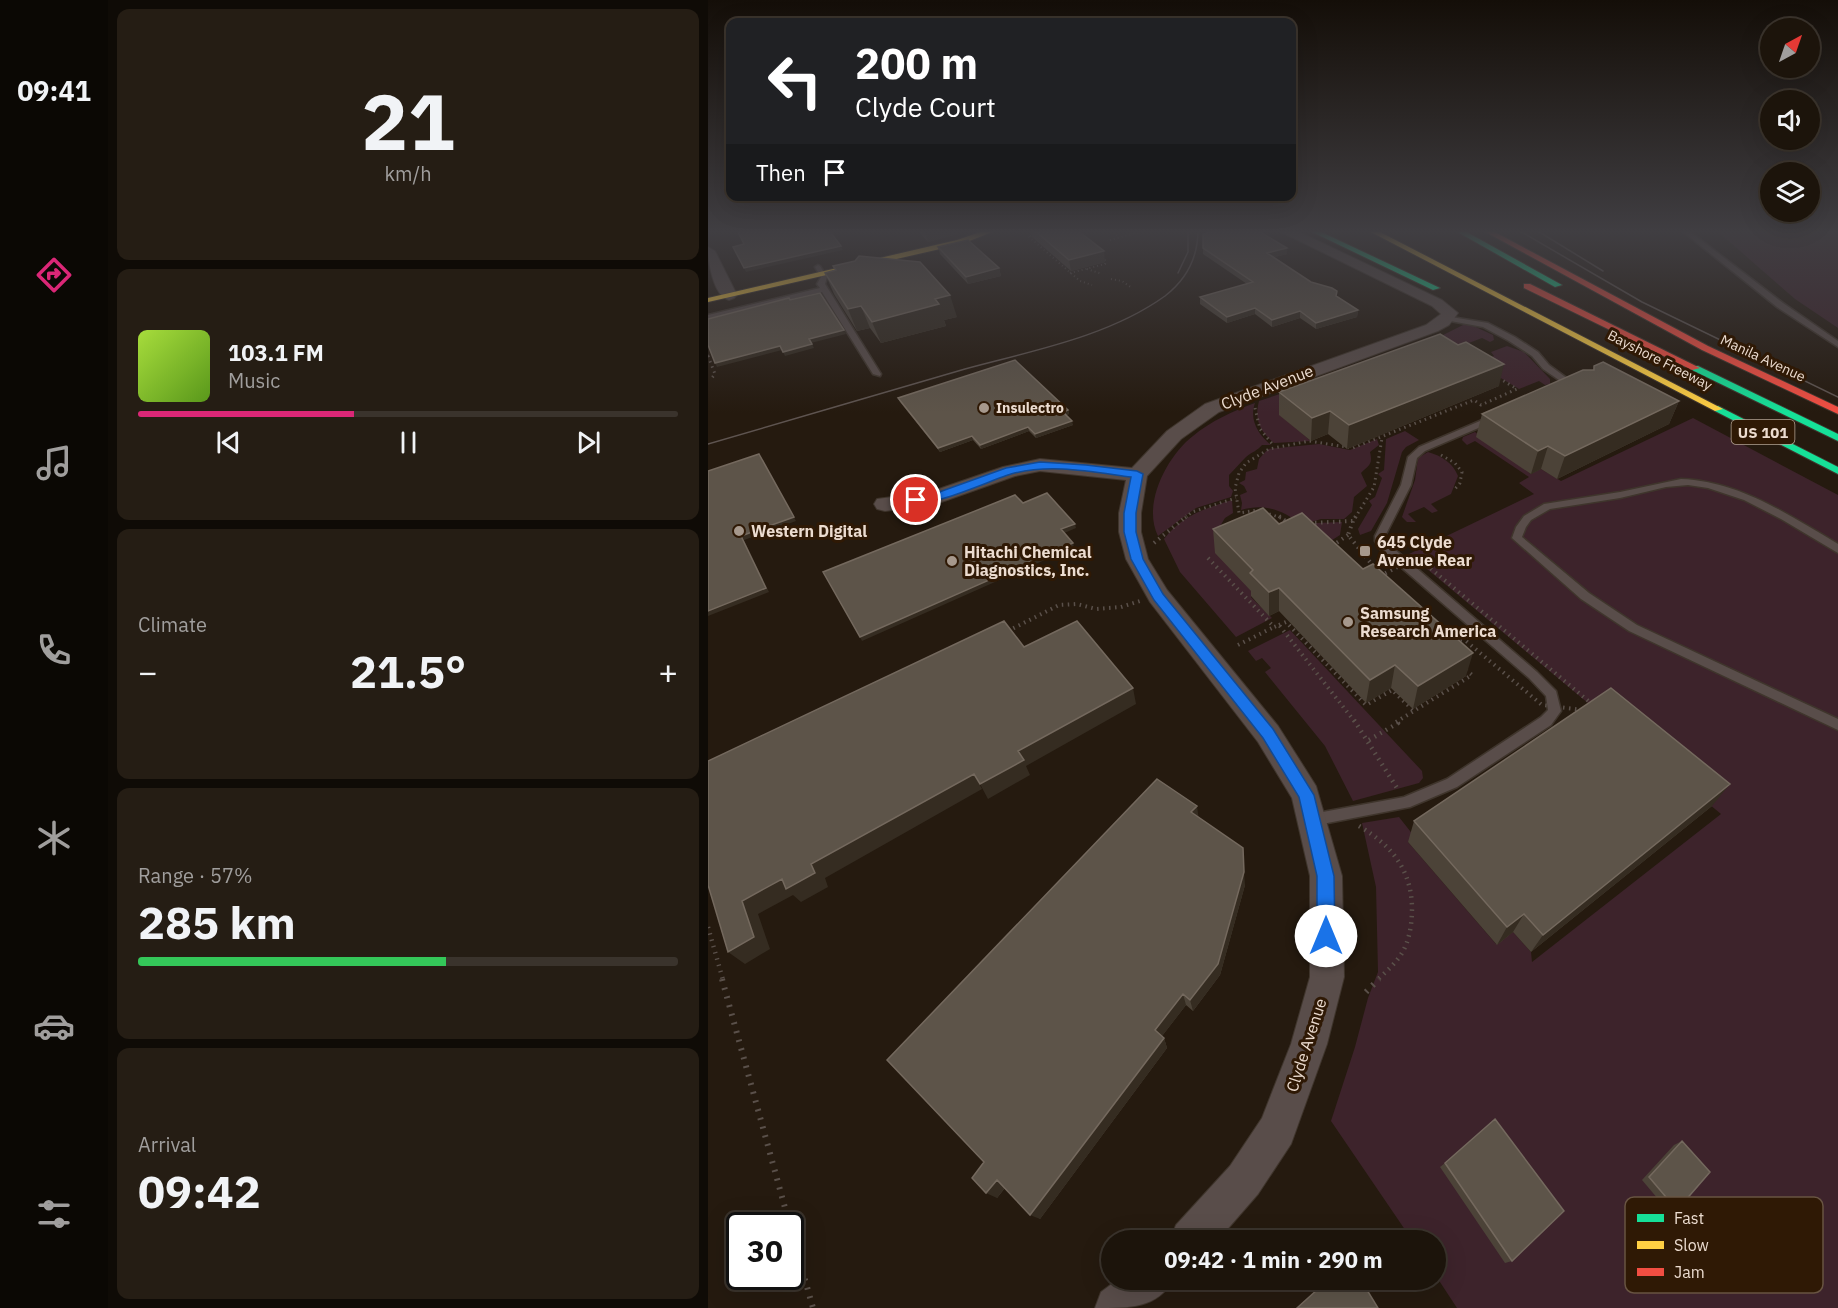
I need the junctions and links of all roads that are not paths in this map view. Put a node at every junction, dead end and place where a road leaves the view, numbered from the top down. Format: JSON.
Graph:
{"nodes":[{"id":1,"x":727,"y":291,"type":"joint"},
{"id":2,"x":816,"y":291,"type":"edge"},
{"id":3,"x":825,"y":291,"type":"edge"},
{"id":4,"x":1409,"y":291,"type":"edge"},
{"id":5,"x":1444,"y":291,"type":"edge"},
{"id":6,"x":1489,"y":291,"type":"edge"},
{"id":7,"x":1537,"y":291,"type":"edge"},
{"id":8,"x":1568,"y":291,"type":"edge"},
{"id":9,"x":1599,"y":291,"type":"edge"},
{"id":10,"x":1762,"y":291,"type":"edge"},
{"id":11,"x":708,"y":292,"type":"edge"},
{"id":12,"x":1448,"y":293,"type":"dead end"},
{"id":13,"x":708,"y":300,"type":"edge"},
{"id":14,"x":708,"y":317,"type":"edge"},
{"id":15,"x":1448,"y":318,"type":"junction"},
{"id":16,"x":1838,"y":345,"type":"edge"},
{"id":17,"x":1565,"y":346,"type":"dead end"},
{"id":18,"x":877,"y":374,"type":"dead end"},
{"id":19,"x":1706,"y":374,"type":"junction"},
{"id":20,"x":1569,"y":383,"type":"junction"},
{"id":21,"x":1559,"y":388,"type":"edge"},
{"id":22,"x":1582,"y":390,"type":"edge"},
{"id":23,"x":1689,"y":394,"type":"junction"},
{"id":24,"x":1838,"y":411,"type":"edge"},
{"id":25,"x":1499,"y":416,"type":"edge"},
{"id":26,"x":1838,"y":438,"type":"edge"},
{"id":27,"x":1838,"y":471,"type":"edge"},
{"id":28,"x":1137,"y":474,"type":"junction"},
{"id":29,"x":885,"y":504,"type":"dead end"},
{"id":30,"x":1838,"y":549,"type":"edge"},
{"id":31,"x":1838,"y":725,"type":"edge"},
{"id":32,"x":1312,"y":820,"type":"junction"},
{"id":33,"x":1200,"y":1230,"type":"edge"},
{"id":34,"x":1139,"y":1290,"type":"edge"},
{"id":35,"x":1117,"y":1308,"type":"edge"}],
"edges":[{"from":1,"to":11,"type":"main road"},
{"from":1,"to":13,"type":"main road"},
{"from":2,"to":14,"type":"lane"},
{"from":3,"to":18,"type":"lane"},
{"from":4,"to":15,"type":"street"},
{"from":5,"to":12,"type":"main road"},
{"from":6,"to":23,"type":"main road","name":"Bayshore Freeway","number":"US 101"},
{"from":7,"to":19,"type":"main road","name":"Bayshore Freeway","number":"US 101"},
{"from":8,"to":19,"type":"main road"},
{"from":9,"to":24,"type":"main road","name":"Manila Avenue"},
{"from":10,"to":16,"type":"lane"},
{"from":15,"to":20,"type":"lane"},
{"from":15,"to":28,"type":"street","name":"Clyde Avenue"},
{"from":17,"to":23,"type":"main road"},
{"from":19,"to":26,"type":"main road","name":"Bayshore Freeway","number":"US 101"},
{"from":20,"to":21,"type":"lane"},
{"from":20,"to":22,"type":"lane"},
{"from":23,"to":27,"type":"main road","name":"Bayshore Freeway","number":"US 101"},
{"from":25,"to":32,"type":"lane"},
{"from":28,"to":29,"type":"street"},
{"from":28,"to":32,"type":"street","name":"Clyde Avenue"},
{"from":30,"to":31,"type":"lane"},
{"from":32,"to":33,"type":"street","name":"Clyde Avenue"},
{"from":34,"to":35,"type":"street"}]}
